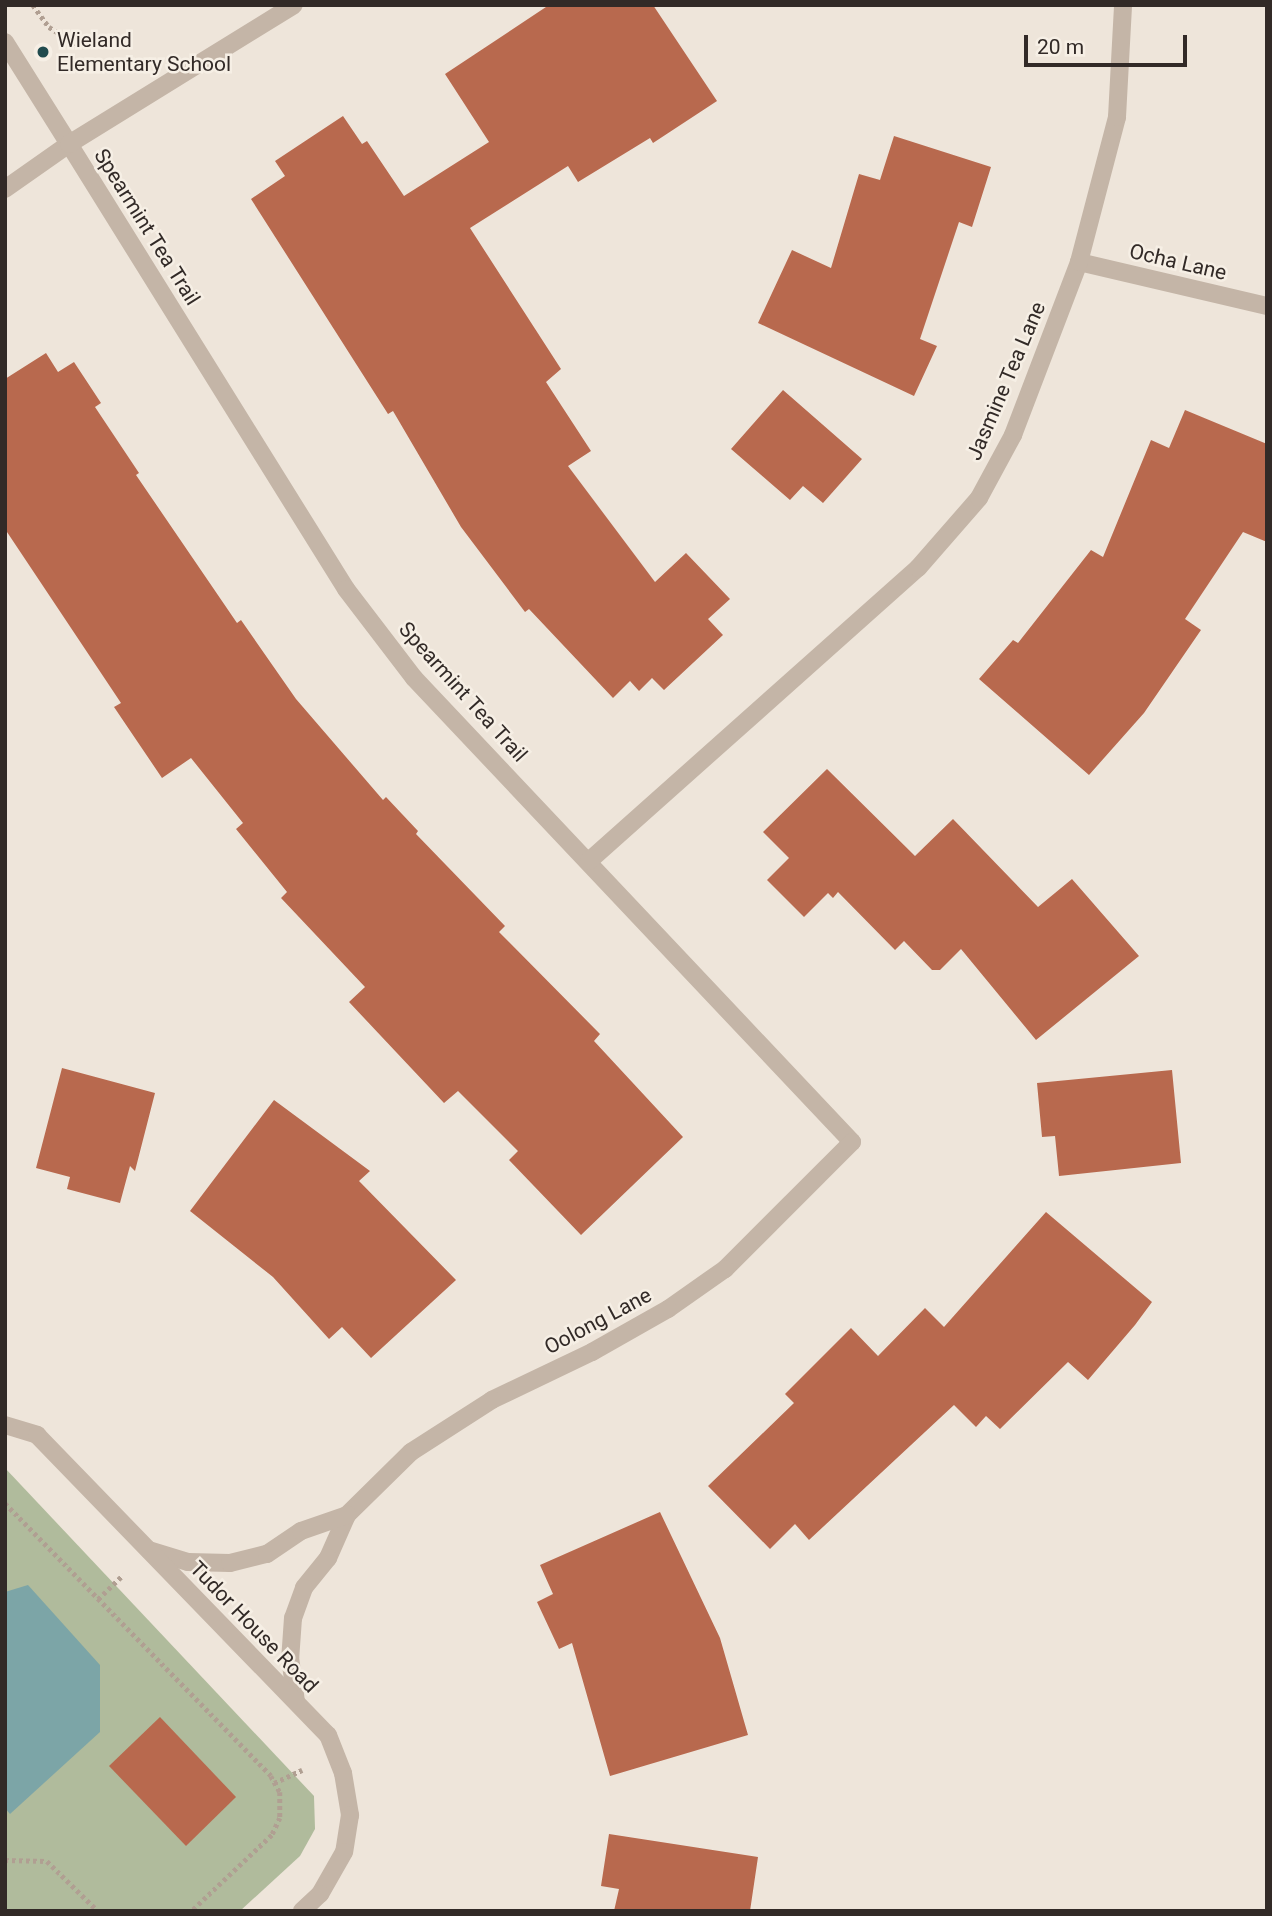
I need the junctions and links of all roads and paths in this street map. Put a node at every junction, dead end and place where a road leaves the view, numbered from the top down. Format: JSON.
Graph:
{"nodes":[{"id":1,"x":33,"y":5,"type":"edge"},
{"id":2,"x":294,"y":5,"type":"edge"},
{"id":3,"x":1123,"y":5,"type":"edge"},
{"id":4,"x":5,"y":42,"type":"edge"},
{"id":5,"x":80,"y":46,"type":"dead end"},
{"id":6,"x":69,"y":144,"type":"junction"},
{"id":7,"x":5,"y":189,"type":"edge"},
{"id":8,"x":1079,"y":262,"type":"junction"},
{"id":9,"x":1267,"y":306,"type":"edge"},
{"id":10,"x":589,"y":861,"type":"junction"},
{"id":11,"x":852,"y":1142,"type":"joint"},
{"id":12,"x":5,"y":1425,"type":"edge"},
{"id":13,"x":5,"y":1503,"type":"edge"},
{"id":14,"x":347,"y":1515,"type":"junction"},
{"id":15,"x":149,"y":1550,"type":"junction"},
{"id":16,"x":128,"y":1571,"type":"dead end"},
{"id":17,"x":98,"y":1599,"type":"junction"},
{"id":18,"x":296,"y":1702,"type":"junction"},
{"id":19,"x":309,"y":1767,"type":"dead end"},
{"id":20,"x":274,"y":1783,"type":"junction"},
{"id":21,"x":5,"y":1860,"type":"edge"},
{"id":22,"x":98,"y":1911,"type":"edge"},
{"id":23,"x":192,"y":1911,"type":"edge"},
{"id":24,"x":302,"y":1911,"type":"edge"}],
"edges":[{"from":1,"to":5,"type":"path"},
{"from":2,"to":6,"type":"street"},
{"from":3,"to":8,"type":"street","name":"Jasmine Tea Lane"},
{"from":4,"to":6,"type":"street","name":"Spearmint Tea Trail"},
{"from":6,"to":7,"type":"street"},
{"from":6,"to":10,"type":"street","name":"Spearmint Tea Trail"},
{"from":8,"to":9,"type":"street","name":"Ocha Lane"},
{"from":8,"to":10,"type":"street","name":"Jasmine Tea Lane"},
{"from":10,"to":11,"type":"street","name":"Spearmint Tea Trail"},
{"from":11,"to":14,"type":"street","name":"Oolong Lane"},
{"from":12,"to":15,"type":"street","name":"Tudor House Road"},
{"from":13,"to":17,"type":"path"},
{"from":14,"to":15,"type":"street","name":"Oolong Lane"},
{"from":14,"to":18,"type":"street","name":"Oolong Lane"},
{"from":15,"to":18,"type":"street","name":"Tudor House Road"},
{"from":16,"to":17,"type":"path"},
{"from":17,"to":20,"type":"path"},
{"from":18,"to":24,"type":"street","name":"Tudor House Road"},
{"from":19,"to":20,"type":"path"},
{"from":20,"to":23,"type":"path"},
{"from":21,"to":22,"type":"path"}]}
